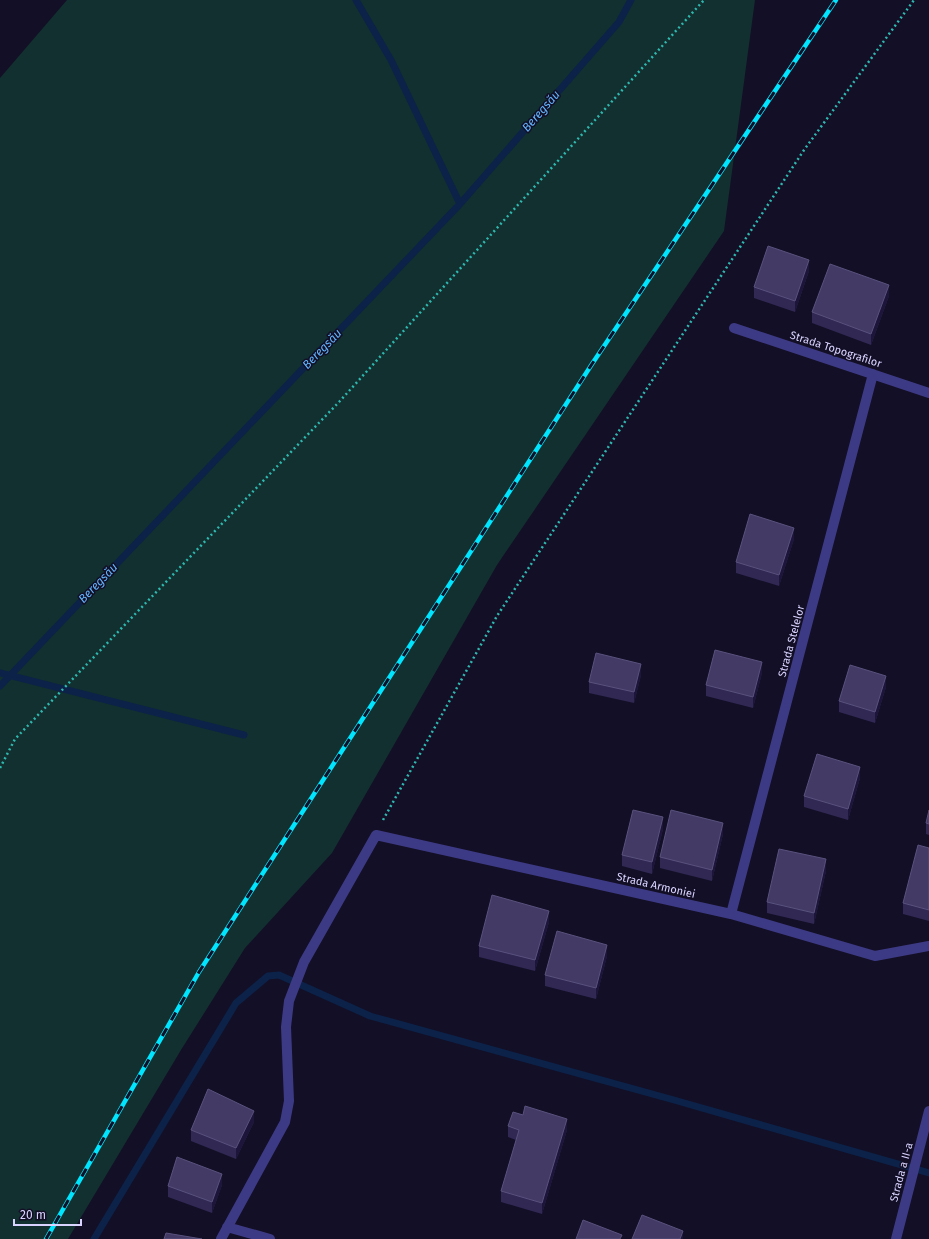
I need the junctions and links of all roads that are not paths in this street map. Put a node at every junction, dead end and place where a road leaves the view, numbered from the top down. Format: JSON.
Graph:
{"nodes":[{"id":1,"x":734,"y":328,"type":"dead end"},
{"id":2,"x":873,"y":374,"type":"junction"},
{"id":3,"x":929,"y":393,"type":"edge"},
{"id":4,"x":731,"y":914,"type":"junction"},
{"id":5,"x":929,"y":946,"type":"edge"},
{"id":6,"x":929,"y":1111,"type":"edge"},
{"id":7,"x":227,"y":1227,"type":"junction"},
{"id":8,"x":221,"y":1239,"type":"edge"},
{"id":9,"x":270,"y":1239,"type":"edge"},
{"id":10,"x":896,"y":1239,"type":"edge"}],
"edges":[{"from":1,"to":2,"type":"street","name":"Strada Topografilor"},
{"from":2,"to":3,"type":"street","name":"Strada Topografilor"},
{"from":2,"to":4,"type":"street","name":"Strada Stelelor"},
{"from":4,"to":5,"type":"street","name":"Strada Armoniei"},
{"from":4,"to":7,"type":"street","name":"Strada Armoniei"},
{"from":6,"to":10,"type":"street","name":"Strada a II-a"},
{"from":7,"to":8,"type":"street"},
{"from":7,"to":9,"type":"street"}]}
